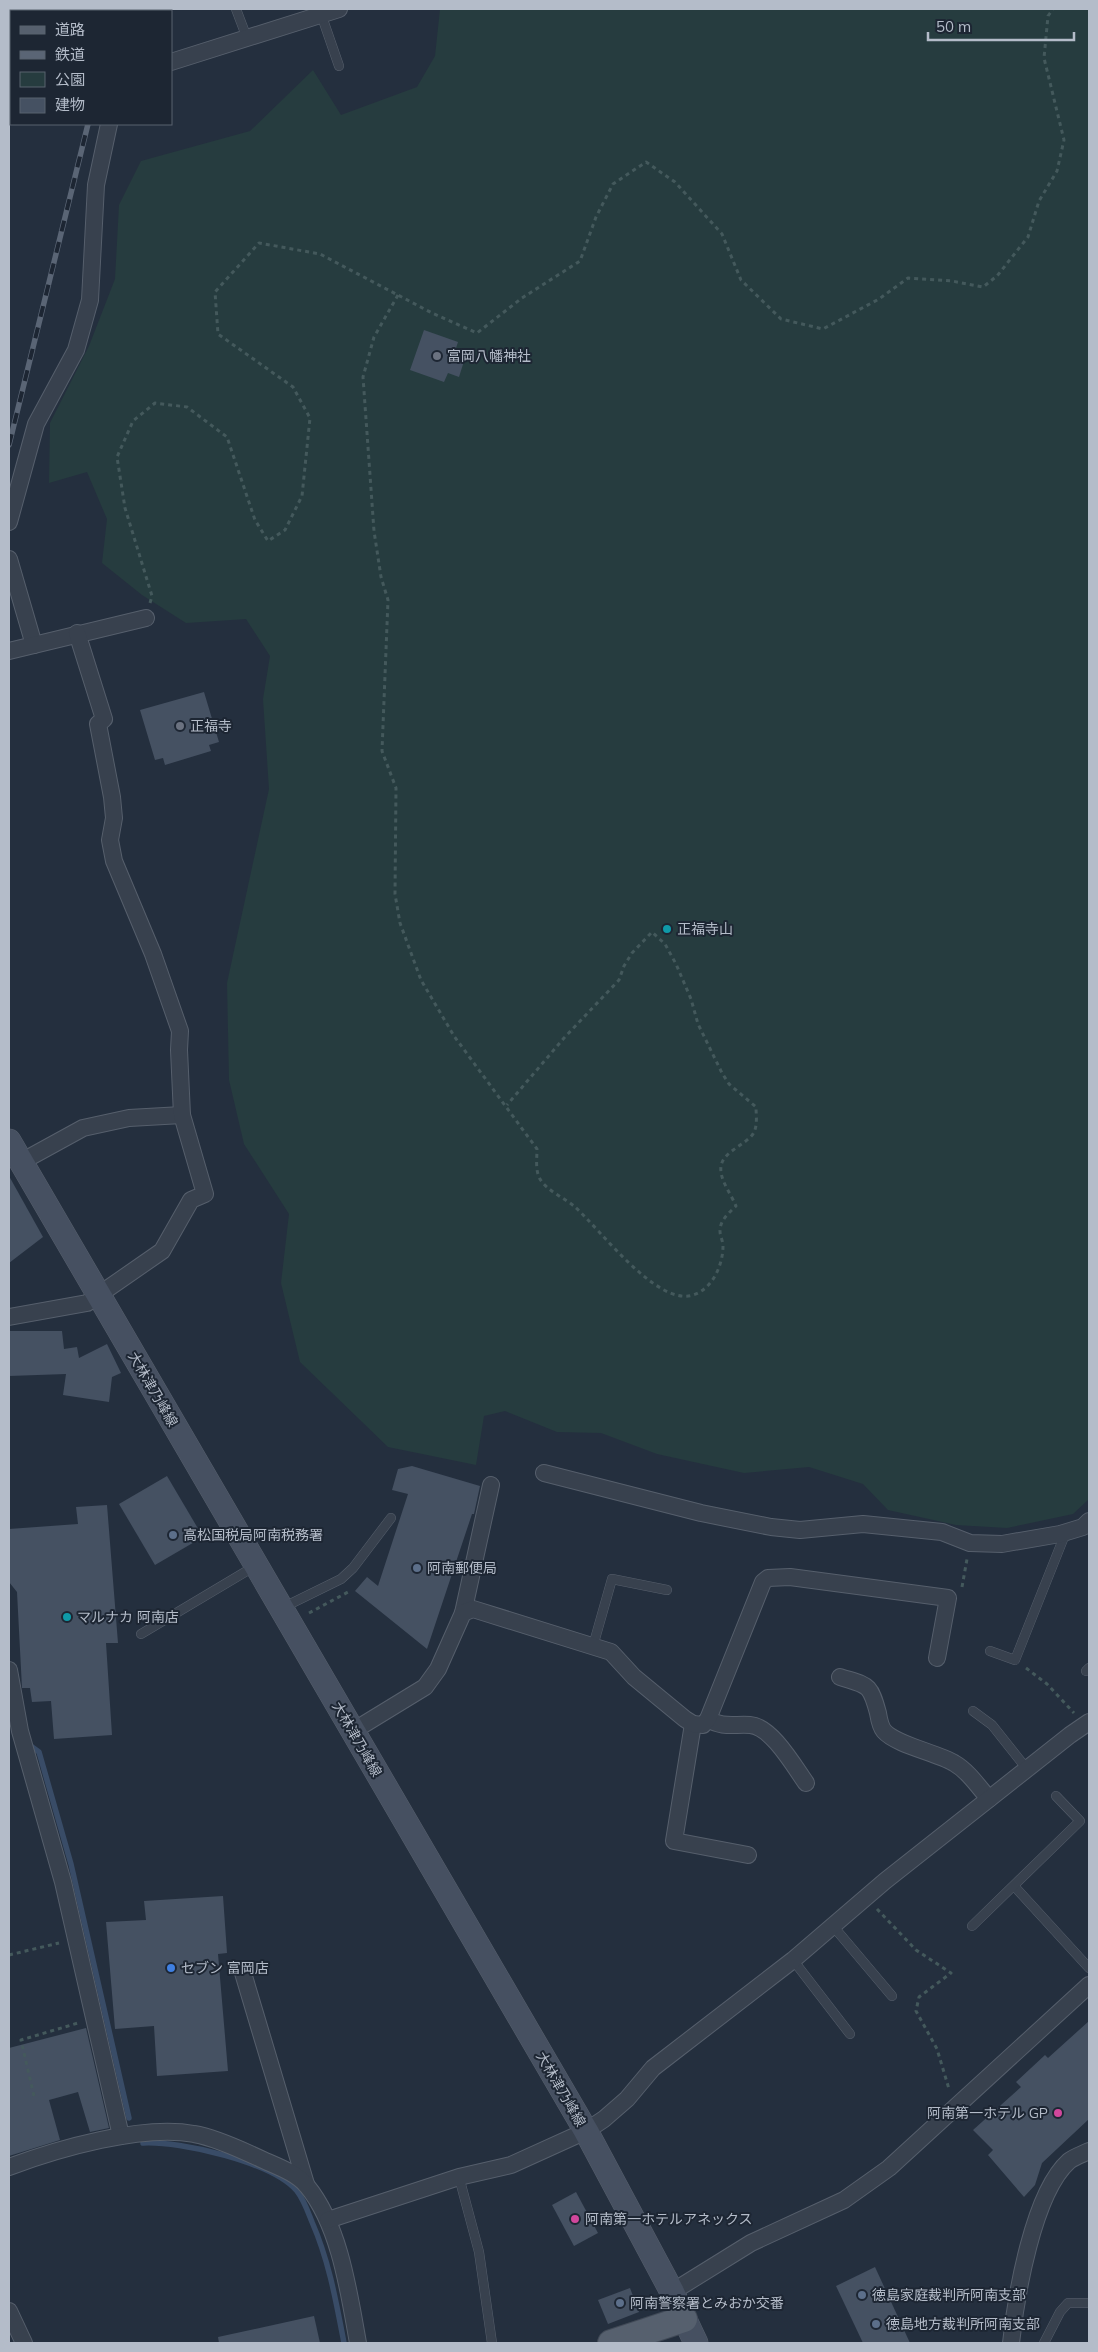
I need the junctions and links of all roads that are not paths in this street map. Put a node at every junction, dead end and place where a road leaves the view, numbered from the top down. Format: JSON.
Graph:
{"nodes":[{"id":1,"x":236,"y":9,"type":"edge"},
{"id":2,"x":339,"y":9,"type":"edge"},
{"id":3,"x":321,"y":14,"type":"junction"},
{"id":4,"x":246,"y":38,"type":"junction"},
{"id":5,"x":172,"y":62,"type":"edge"},
{"id":6,"x":339,"y":66,"type":"dead end"},
{"id":7,"x":109,"y":125,"type":"edge"},
{"id":8,"x":9,"y":522,"type":"edge"},
{"id":9,"x":9,"y":559,"type":"edge"},
{"id":10,"x":146,"y":618,"type":"road end"},
{"id":11,"x":77,"y":633,"type":"junction"},
{"id":12,"x":34,"y":645,"type":"junction"},
{"id":13,"x":9,"y":651,"type":"edge"},
{"id":14,"x":182,"y":1114,"type":"junction"},
{"id":15,"x":9,"y":1141,"type":"edge"},
{"id":16,"x":21,"y":1162,"type":"junction"},
{"id":17,"x":98,"y":1295,"type":"junction"},
{"id":18,"x":9,"y":1317,"type":"edge"},
{"id":19,"x":544,"y":1473,"type":"dead end"},
{"id":20,"x":491,"y":1485,"type":"dead end"},
{"id":21,"x":391,"y":1518,"type":"dead end"},
{"id":22,"x":1089,"y":1521,"type":"edge"},
{"id":23,"x":1066,"y":1532,"type":"junction"},
{"id":24,"x":256,"y":1565,"type":"junction"},
{"id":25,"x":667,"y":1590,"type":"dead end"},
{"id":26,"x":282,"y":1608,"type":"junction"},
{"id":27,"x":463,"y":1613,"type":"junction"},
{"id":28,"x":142,"y":1634,"type":"dead end"},
{"id":29,"x":593,"y":1646,"type":"junction"},
{"id":30,"x":990,"y":1651,"type":"dead end"},
{"id":31,"x":937,"y":1658,"type":"dead end"},
{"id":32,"x":9,"y":1670,"type":"edge"},
{"id":33,"x":840,"y":1677,"type":"dead end"},
{"id":34,"x":973,"y":1711,"type":"dead end"},
{"id":35,"x":701,"y":1721,"type":"junction"},
{"id":36,"x":1088,"y":1723,"type":"edge"},
{"id":37,"x":352,"y":1731,"type":"junction"},
{"id":38,"x":1027,"y":1769,"type":"junction"},
{"id":39,"x":806,"y":1782,"type":"dead end"},
{"id":40,"x":1056,"y":1796,"type":"dead end"},
{"id":41,"x":989,"y":1799,"type":"junction"},
{"id":42,"x":748,"y":1855,"type":"dead end"},
{"id":43,"x":1015,"y":1887,"type":"junction"},
{"id":44,"x":833,"y":1926,"type":"junction"},
{"id":45,"x":972,"y":1926,"type":"dead end"},
{"id":46,"x":793,"y":1960,"type":"junction"},
{"id":47,"x":1089,"y":1968,"type":"edge"},
{"id":48,"x":243,"y":1973,"type":"dead end"},
{"id":49,"x":1089,"y":1985,"type":"edge"},
{"id":50,"x":892,"y":1996,"type":"dead end"},
{"id":51,"x":850,"y":2034,"type":"dead end"},
{"id":52,"x":586,"y":2131,"type":"junction"},
{"id":53,"x":121,"y":2136,"type":"junction"},
{"id":54,"x":1089,"y":2151,"type":"edge"},
{"id":55,"x":9,"y":2167,"type":"edge"},
{"id":56,"x":459,"y":2177,"type":"junction"},
{"id":57,"x":306,"y":2184,"type":"junction"},
{"id":58,"x":328,"y":2220,"type":"junction"},
{"id":59,"x":672,"y":2292,"type":"junction"},
{"id":60,"x":1089,"y":2303,"type":"edge"},
{"id":61,"x":9,"y":2310,"type":"edge"},
{"id":62,"x":684,"y":2319,"type":"junction"},
{"id":63,"x":24,"y":2343,"type":"edge"},
{"id":64,"x":358,"y":2343,"type":"edge"},
{"id":65,"x":492,"y":2343,"type":"edge"},
{"id":66,"x":611,"y":2343,"type":"edge"},
{"id":67,"x":696,"y":2343,"type":"edge"},
{"id":68,"x":1011,"y":2343,"type":"edge"},
{"id":69,"x":1044,"y":2343,"type":"edge"}],
"edges":[{"from":1,"to":4,"type":"lane"},
{"from":2,"to":3,"type":"street"},
{"from":3,"to":4,"type":"street"},
{"from":3,"to":6,"type":"lane"},
{"from":4,"to":5,"type":"street"},
{"from":7,"to":8,"type":"street"},
{"from":9,"to":12,"type":"street"},
{"from":10,"to":11,"type":"street"},
{"from":11,"to":12,"type":"street"},
{"from":11,"to":14,"type":"street"},
{"from":12,"to":13,"type":"street"},
{"from":14,"to":16,"type":"street"},
{"from":14,"to":17,"type":"street"},
{"from":15,"to":16,"type":"main road","name":"大林津乃峰線"},
{"from":16,"to":17,"type":"main road","name":"大林津乃峰線"},
{"from":17,"to":18,"type":"street"},
{"from":17,"to":24,"type":"main road","name":"大林津乃峰線"},
{"from":19,"to":23,"type":"street"},
{"from":20,"to":27,"type":"street"},
{"from":21,"to":26,"type":"lane"},
{"from":22,"to":23,"type":"street"},
{"from":23,"to":30,"type":"lane"},
{"from":24,"to":26,"type":"main road","name":"大林津乃峰線"},
{"from":24,"to":28,"type":"lane"},
{"from":25,"to":29,"type":"lane"},
{"from":26,"to":37,"type":"main road","name":"大林津乃峰線"},
{"from":27,"to":29,"type":"street"},
{"from":27,"to":37,"type":"street"},
{"from":29,"to":35,"type":"street"},
{"from":31,"to":35,"type":"street"},
{"from":32,"to":53,"type":"street"},
{"from":33,"to":41,"type":"street"},
{"from":34,"to":38,"type":"lane"},
{"from":35,"to":39,"type":"street"},
{"from":35,"to":42,"type":"street"},
{"from":36,"to":38,"type":"street"},
{"from":37,"to":52,"type":"main road","name":"大林津乃峰線"},
{"from":38,"to":41,"type":"street"},
{"from":40,"to":43,"type":"lane"},
{"from":41,"to":44,"type":"street"},
{"from":43,"to":45,"type":"lane"},
{"from":43,"to":47,"type":"lane"},
{"from":44,"to":46,"type":"street"},
{"from":44,"to":50,"type":"lane"},
{"from":46,"to":51,"type":"lane"},
{"from":46,"to":52,"type":"street"},
{"from":48,"to":57,"type":"street"},
{"from":49,"to":59,"type":"street"},
{"from":52,"to":56,"type":"street"},
{"from":52,"to":59,"type":"main road","name":"大林津乃峰線"},
{"from":53,"to":55,"type":"street"},
{"from":53,"to":57,"type":"street"},
{"from":54,"to":68,"type":"street"},
{"from":56,"to":58,"type":"street"},
{"from":56,"to":65,"type":"lane"},
{"from":57,"to":58,"type":"street"},
{"from":58,"to":64,"type":"street"},
{"from":59,"to":62,"type":"main road","name":"大林津乃峰線"},
{"from":60,"to":69,"type":"lane"},
{"from":61,"to":63,"type":"street"},
{"from":62,"to":66,"type":"main road"},
{"from":62,"to":67,"type":"main road","name":"大林津乃峰線"}]}
